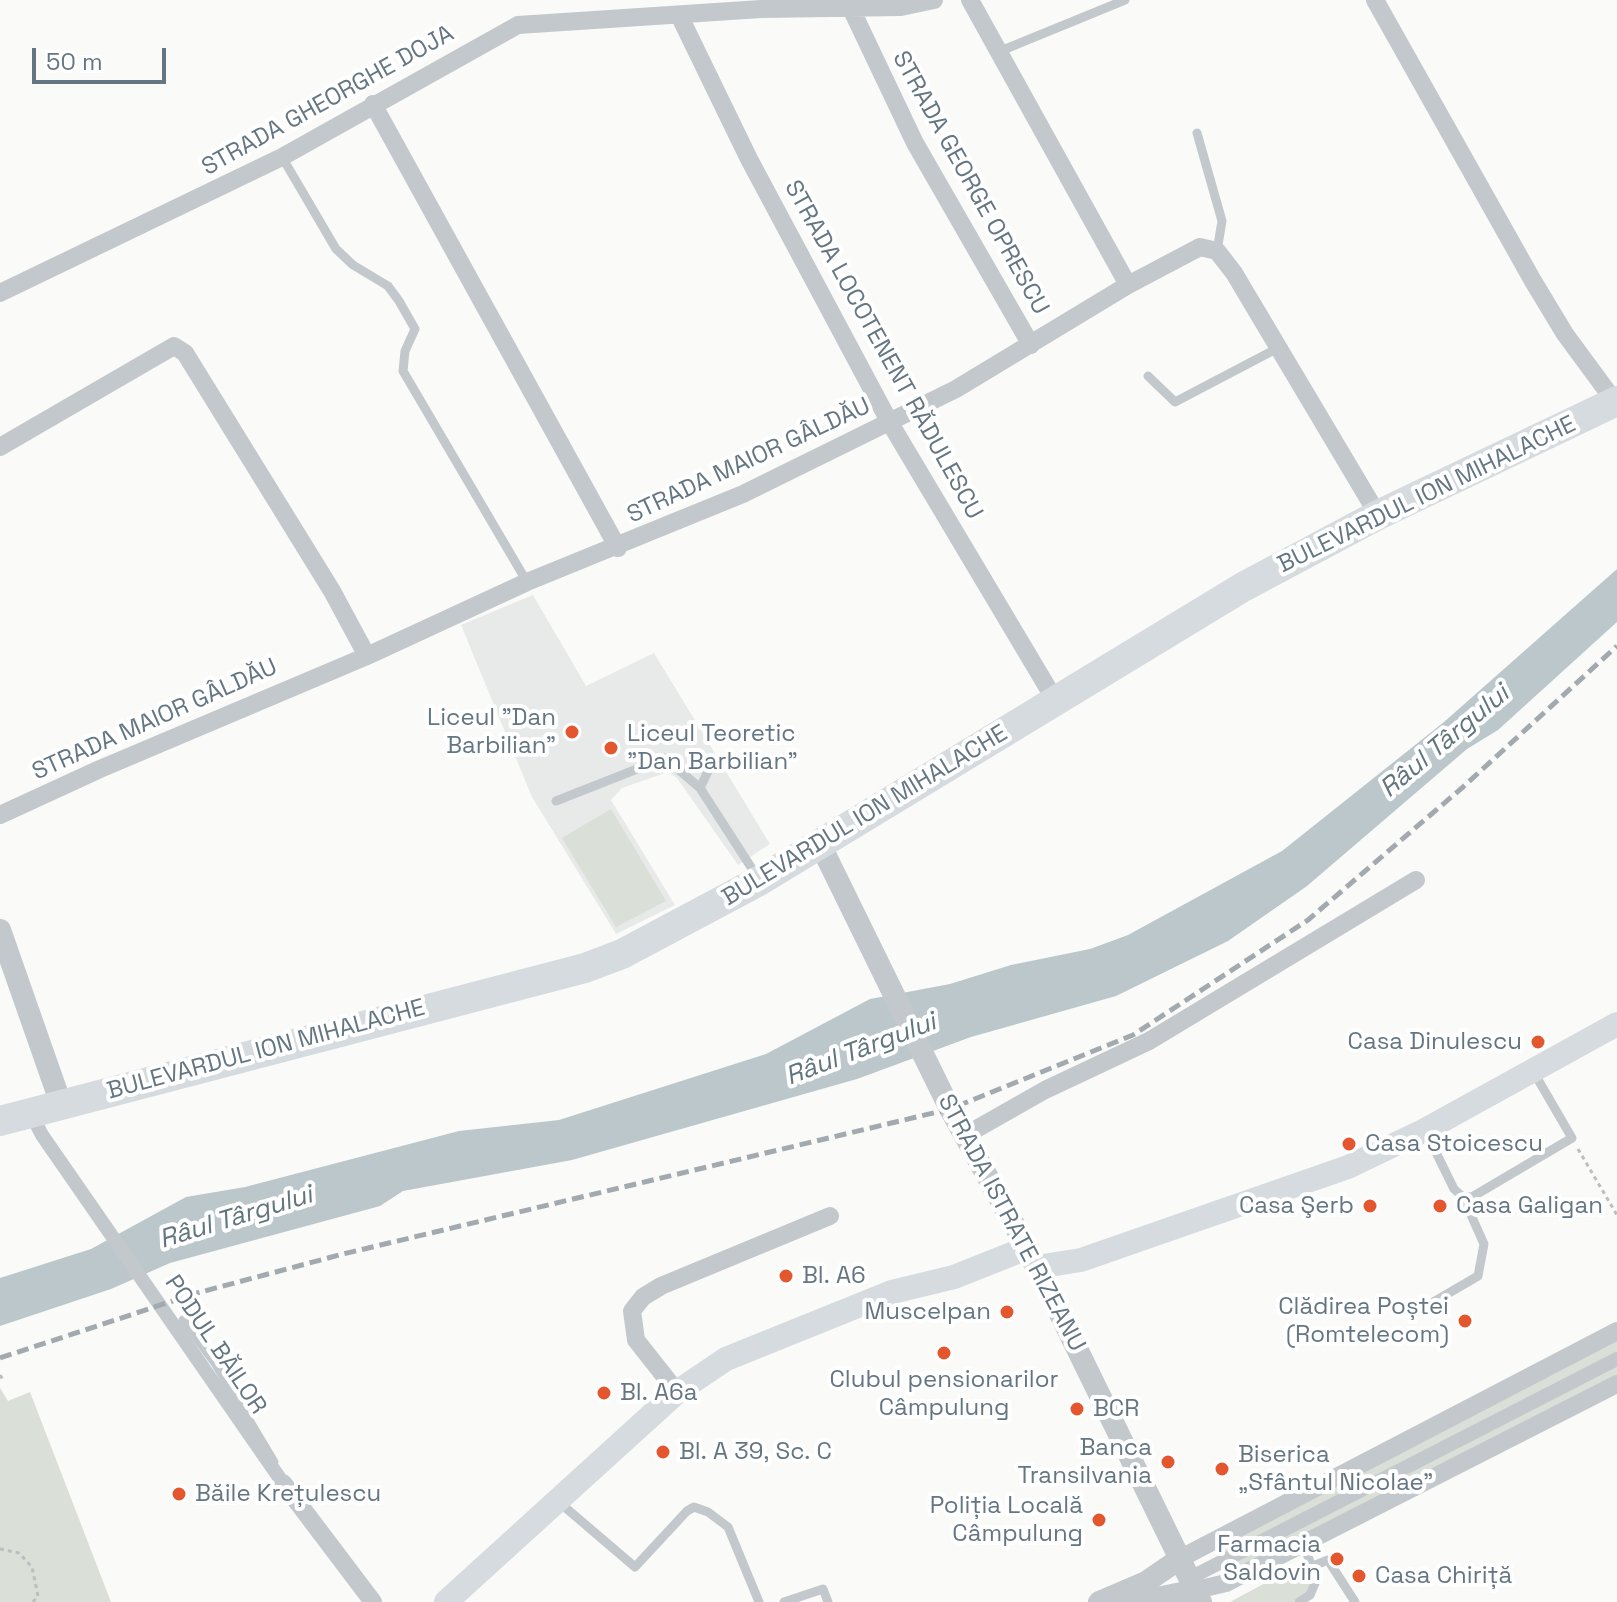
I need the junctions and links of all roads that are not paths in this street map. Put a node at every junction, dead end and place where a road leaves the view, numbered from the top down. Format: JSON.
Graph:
{"nodes":[{"id":1,"x":934,"y":0,"type":"edge"},
{"id":2,"x":970,"y":0,"type":"edge"},
{"id":3,"x":1125,"y":0,"type":"edge"},
{"id":4,"x":1375,"y":0,"type":"edge"},
{"id":5,"x":849,"y":4,"type":"edge"},
{"id":6,"x":680,"y":17,"type":"junction"},
{"id":7,"x":998,"y":52,"type":"junction"},
{"id":8,"x":373,"y":104,"type":"junction"},
{"id":9,"x":1197,"y":133,"type":"dead end"},
{"id":10,"x":282,"y":157,"type":"junction"},
{"id":11,"x":1217,"y":251,"type":"junction"},
{"id":12,"x":1128,"y":285,"type":"junction"},
{"id":13,"x":0,"y":293,"type":"edge"},
{"id":14,"x":1031,"y":345,"type":"junction"},
{"id":15,"x":1278,"y":348,"type":"junction"},
{"id":16,"x":1148,"y":376,"type":"dead end"},
{"id":17,"x":1616,"y":402,"type":"edge"},
{"id":18,"x":890,"y":423,"type":"junction"},
{"id":19,"x":0,"y":447,"type":"edge"},
{"id":20,"x":1378,"y":515,"type":"junction"},
{"id":21,"x":618,"y":548,"type":"junction"},
{"id":22,"x":527,"y":582,"type":"junction"},
{"id":23,"x":367,"y":656,"type":"junction"},
{"id":24,"x":1055,"y":700,"type":"junction"},
{"id":25,"x":711,"y":765,"type":"dead end"},
{"id":26,"x":700,"y":788,"type":"junction"},
{"id":27,"x":556,"y":801,"type":"dead end"},
{"id":28,"x":0,"y":815,"type":"edge"},
{"id":29,"x":820,"y":844,"type":"junction"},
{"id":30,"x":1416,"y":880,"type":"dead end"},
{"id":31,"x":759,"y":881,"type":"junction"},
{"id":32,"x":0,"y":930,"type":"edge"},
{"id":33,"x":1617,"y":1024,"type":"edge"},
{"id":34,"x":1533,"y":1071,"type":"junction"},
{"id":35,"x":61,"y":1104,"type":"junction"},
{"id":36,"x":30,"y":1112,"type":"junction"},
{"id":37,"x":0,"y":1121,"type":"edge"},
{"id":38,"x":1425,"y":1130,"type":"junction"},
{"id":39,"x":964,"y":1136,"type":"junction"},
{"id":40,"x":1463,"y":1197,"type":"junction"},
{"id":41,"x":830,"y":1216,"type":"dead end"},
{"id":42,"x":1032,"y":1258,"type":"junction"},
{"id":43,"x":1413,"y":1314,"type":"dead end"},
{"id":44,"x":183,"y":1320,"type":"dead end"},
{"id":45,"x":1617,"y":1331,"type":"edge"},
{"id":46,"x":1617,"y":1359,"type":"edge"},
{"id":47,"x":1617,"y":1384,"type":"edge"},
{"id":48,"x":677,"y":1392,"type":"junction"},
{"id":49,"x":283,"y":1483,"type":"junction"},
{"id":50,"x":557,"y":1500,"type":"junction"},
{"id":51,"x":1304,"y":1544,"type":"junction"},
{"id":52,"x":1313,"y":1566,"type":"junction"},
{"id":53,"x":1192,"y":1582,"type":"edge"},
{"id":54,"x":455,"y":1598,"type":"edge"},
{"id":55,"x":373,"y":1602,"type":"edge"},
{"id":56,"x":759,"y":1602,"type":"edge"},
{"id":57,"x":784,"y":1602,"type":"edge"},
{"id":58,"x":828,"y":1602,"type":"edge"},
{"id":59,"x":1099,"y":1602,"type":"edge"},
{"id":60,"x":1138,"y":1602,"type":"edge"},
{"id":61,"x":1299,"y":1602,"type":"edge"},
{"id":62,"x":1355,"y":1602,"type":"edge"}],
"edges":[{"from":1,"to":5,"type":"street","name":"STRADA GHEORGHE DOJA"},
{"from":2,"to":7,"type":"street"},
{"from":3,"to":7,"type":"lane"},
{"from":4,"to":17,"type":"street"},
{"from":5,"to":6,"type":"street","name":"STRADA GHEORGHE DOJA"},
{"from":5,"to":14,"type":"street","name":"STRADA GEORGE OPRESCU"},
{"from":6,"to":8,"type":"street","name":"STRADA GHEORGHE DOJA"},
{"from":6,"to":18,"type":"street","name":"STRADA LOCOTENENT RĂDULESCU"},
{"from":7,"to":12,"type":"street"},
{"from":8,"to":10,"type":"street","name":"STRADA GHEORGHE DOJA"},
{"from":8,"to":21,"type":"street"},
{"from":9,"to":11,"type":"lane"},
{"from":10,"to":13,"type":"street","name":"STRADA GHEORGHE DOJA"},
{"from":10,"to":22,"type":"lane"},
{"from":11,"to":12,"type":"street","name":"STRADA MAIOR GÂLDĂU"},
{"from":11,"to":15,"type":"street"},
{"from":12,"to":14,"type":"street","name":"STRADA MAIOR GÂLDĂU"},
{"from":14,"to":18,"type":"street","name":"STRADA MAIOR GÂLDĂU"},
{"from":15,"to":16,"type":"lane"},
{"from":15,"to":20,"type":"street"},
{"from":17,"to":20,"type":"highway","name":"BULEVARDUL ION MIHALACHE"},
{"from":18,"to":21,"type":"street","name":"STRADA MAIOR GÂLDĂU"},
{"from":18,"to":24,"type":"street","name":"STRADA LOCOTENENT RĂDULESCU"},
{"from":19,"to":23,"type":"street"},
{"from":20,"to":24,"type":"highway","name":"BULEVARDUL ION MIHALACHE"},
{"from":21,"to":22,"type":"street","name":"STRADA MAIOR GÂLDĂU"},
{"from":22,"to":23,"type":"street","name":"STRADA MAIOR GÂLDĂU"},
{"from":23,"to":28,"type":"street","name":"STRADA MAIOR GÂLDĂU"},
{"from":24,"to":29,"type":"highway","name":"BULEVARDUL ION MIHALACHE"},
{"from":25,"to":26,"type":"lane"},
{"from":26,"to":27,"type":"lane"},
{"from":26,"to":31,"type":"lane"},
{"from":29,"to":31,"type":"highway","name":"BULEVARDUL ION MIHALACHE"},
{"from":29,"to":39,"type":"street","name":"STRADA ISTRATE RIZEANU"},
{"from":30,"to":39,"type":"street"},
{"from":31,"to":35,"type":"highway","name":"BULEVARDUL ION MIHALACHE"},
{"from":32,"to":35,"type":"street"},
{"from":33,"to":34,"type":"main road"},
{"from":34,"to":38,"type":"main road"},
{"from":34,"to":40,"type":"lane"},
{"from":35,"to":36,"type":"highway","name":"BULEVARDUL ION MIHALACHE"},
{"from":36,"to":37,"type":"highway","name":"BULEVARDUL ION MIHALACHE"},
{"from":36,"to":49,"type":"street","name":"PODUL BĂILOR"},
{"from":38,"to":40,"type":"lane"},
{"from":38,"to":42,"type":"main road"},
{"from":39,"to":42,"type":"street","name":"STRADA ISTRATE RIZEANU"},
{"from":40,"to":43,"type":"lane"},
{"from":41,"to":48,"type":"street"},
{"from":42,"to":48,"type":"main road"},
{"from":42,"to":53,"type":"street","name":"STRADA ISTRATE RIZEANU"},
{"from":44,"to":49,"type":"lane"},
{"from":45,"to":53,"type":"street"},
{"from":46,"to":53,"type":"street"},
{"from":47,"to":51,"type":"street"},
{"from":48,"to":50,"type":"main road"},
{"from":49,"to":55,"type":"street"},
{"from":50,"to":54,"type":"main road"},
{"from":50,"to":56,"type":"lane"},
{"from":51,"to":52,"type":"lane"},
{"from":51,"to":53,"type":"street"},
{"from":52,"to":61,"type":"lane"},
{"from":52,"to":62,"type":"lane"},
{"from":53,"to":59,"type":"street"},
{"from":53,"to":60,"type":"street"},
{"from":57,"to":58,"type":"lane"}]}
